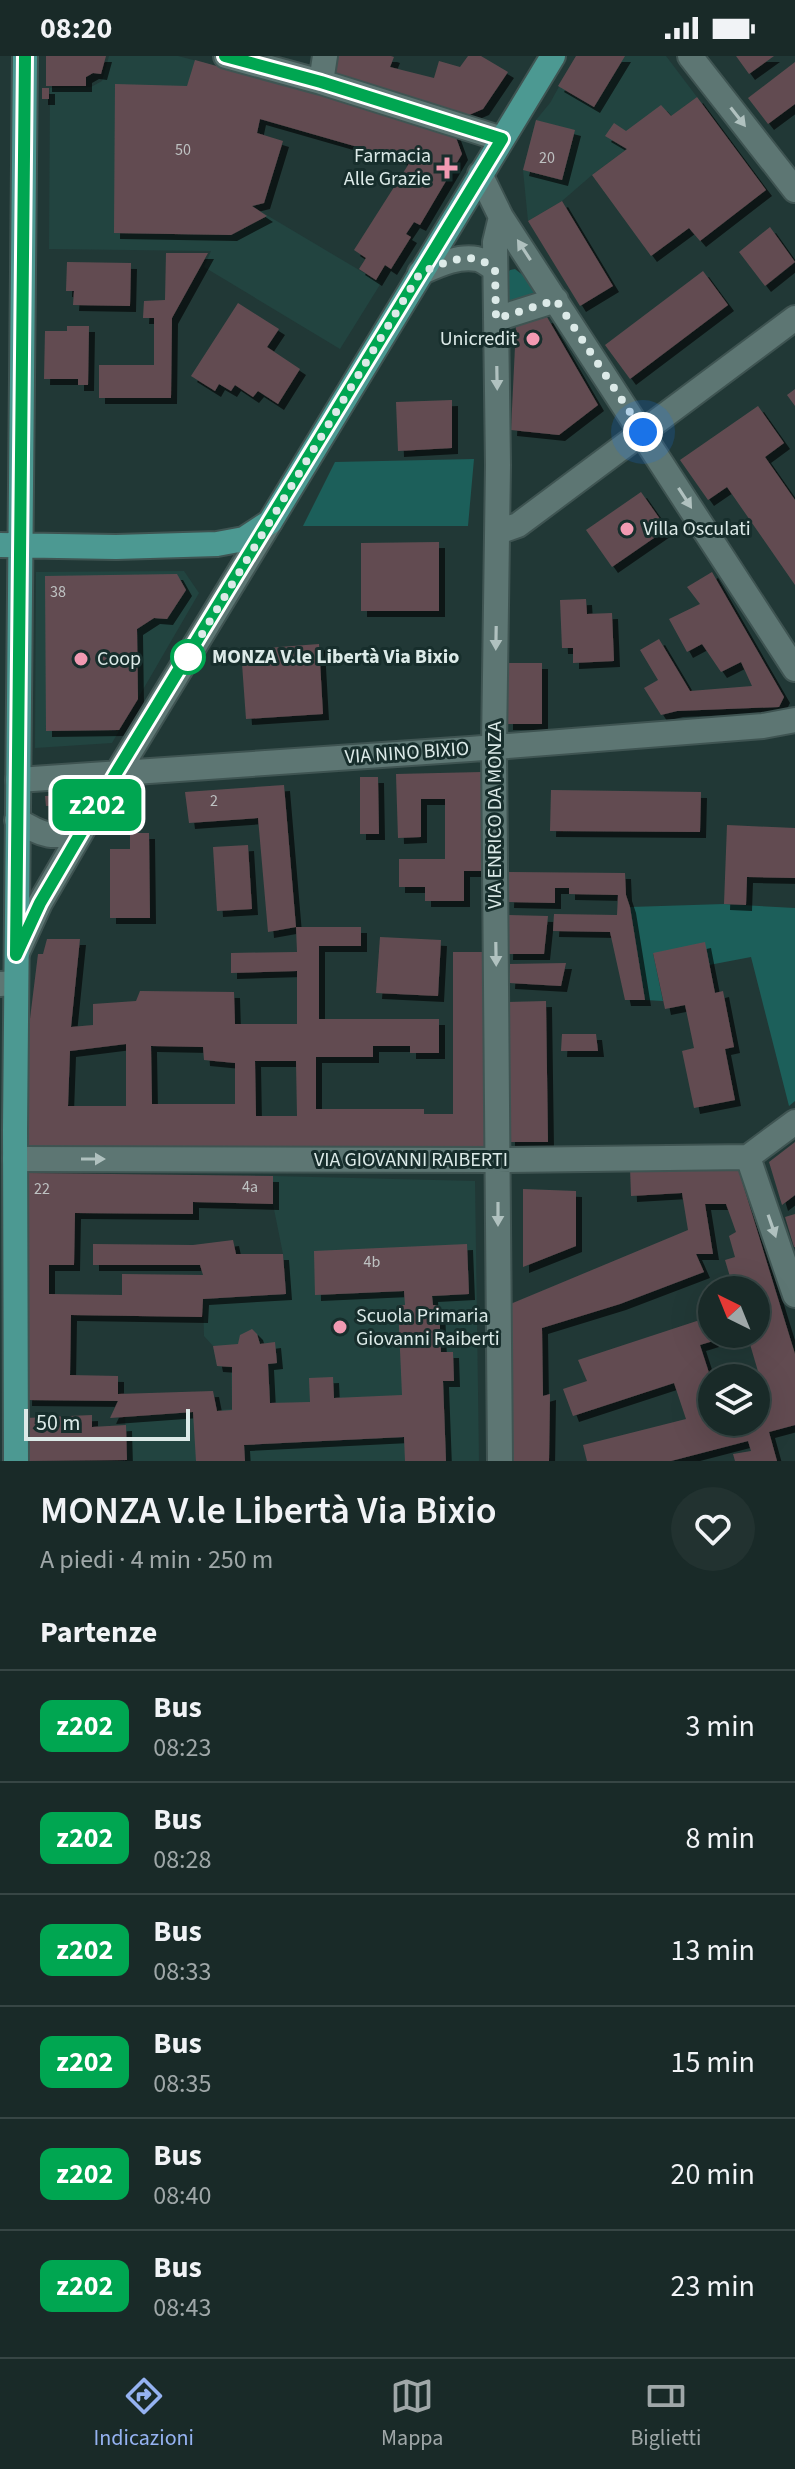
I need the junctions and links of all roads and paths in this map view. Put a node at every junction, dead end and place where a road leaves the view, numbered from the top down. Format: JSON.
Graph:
{"nodes":[{"id":1,"x":25,"y":56,"type":"edge"},
{"id":2,"x":226,"y":56,"type":"edge"},
{"id":3,"x":325,"y":56,"type":"edge"},
{"id":4,"x":553,"y":56,"type":"edge"},
{"id":5,"x":690,"y":56,"type":"edge"},
{"id":6,"x":321,"y":82,"type":"junction"},
{"id":7,"x":502,"y":139,"type":"junction"},
{"id":8,"x":480,"y":174,"type":"junction"},
{"id":9,"x":795,"y":190,"type":"edge"},
{"id":10,"x":501,"y":217,"type":"junction"},
{"id":11,"x":495,"y":269,"type":"junction"},
{"id":12,"x":420,"y":273,"type":"junction"},
{"id":13,"x":556,"y":300,"type":"junction"},
{"id":14,"x":795,"y":318,"type":"edge"},
{"id":15,"x":496,"y":319,"type":"junction"},
{"id":16,"x":643,"y":432,"type":"junction"},
{"id":17,"x":270,"y":522,"type":"junction"},
{"id":18,"x":498,"y":532,"type":"junction"},
{"id":19,"x":10,"y":545,"type":"edge"},
{"id":20,"x":795,"y":669,"type":"edge"},
{"id":21,"x":795,"y":720,"type":"edge"},
{"id":22,"x":494,"y":747,"type":"junction"},
{"id":23,"x":116,"y":773,"type":"junction"},
{"id":24,"x":18,"y":780,"type":"junction"},
{"id":25,"x":17,"y":820,"type":"junction"},
{"id":26,"x":83,"y":829,"type":"junction"},
{"id":27,"x":16,"y":955,"type":"junction"},
{"id":28,"x":8,"y":983,"type":"edge"},
{"id":29,"x":795,"y":1122,"type":"edge"},
{"id":30,"x":748,"y":1157,"type":"junction"},
{"id":31,"x":15,"y":1159,"type":"junction"},
{"id":32,"x":498,"y":1160,"type":"junction"},
{"id":33,"x":795,"y":1295,"type":"edge"},
{"id":34,"x":16,"y":1461,"type":"edge"},
{"id":35,"x":500,"y":1461,"type":"edge"}],
"edges":[{"from":1,"to":19,"type":"main road"},
{"from":2,"to":6,"type":"street"},
{"from":3,"to":6,"type":"street"},
{"from":4,"to":7,"type":"main road"},
{"from":5,"to":9,"type":"street","one_way":true},
{"from":6,"to":7,"type":"street"},
{"from":7,"to":8,"type":"main road"},
{"from":8,"to":10,"type":"street"},
{"from":8,"to":12,"type":"main road"},
{"from":10,"to":11,"type":"street","name":"VIA ENRICO DA MONZA"},
{"from":13,"to":10,"type":"street","one_way":true},
{"from":11,"to":12,"type":"street"},
{"from":11,"to":15,"type":"street","name":"VIA ENRICO DA MONZA"},
{"from":12,"to":17,"type":"main road"},
{"from":13,"to":15,"type":"street"},
{"from":13,"to":16,"type":"street"},
{"from":14,"to":16,"type":"street"},
{"from":15,"to":18,"type":"street","name":"VIA ENRICO DA MONZA","one_way":true},
{"from":16,"to":18,"type":"street"},
{"from":16,"to":20,"type":"street","one_way":true},
{"from":17,"to":19,"type":"main road"},
{"from":17,"to":23,"type":"street"},
{"from":18,"to":22,"type":"street","name":"VIA ENRICO DA MONZA","one_way":true},
{"from":19,"to":24,"type":"main road"},
{"from":21,"to":22,"type":"street","name":"VIA NINO BIXIO"},
{"from":22,"to":23,"type":"street","name":"VIA NINO BIXIO"},
{"from":22,"to":32,"type":"street","name":"VIA ENRICO DA MONZA","one_way":true},
{"from":23,"to":24,"type":"street","name":"VIA NINO BIXIO"},
{"from":23,"to":26,"type":"street"},
{"from":24,"to":25,"type":"main road"},
{"from":25,"to":26,"type":"street"},
{"from":25,"to":27,"type":"main road"},
{"from":26,"to":27,"type":"street"},
{"from":27,"to":28,"type":"main road"},
{"from":28,"to":31,"type":"main road"},
{"from":29,"to":30,"type":"street"},
{"from":30,"to":32,"type":"street","name":"VIA GIOVANNI RAIBERTI"},
{"from":30,"to":33,"type":"street","one_way":true},
{"from":31,"to":32,"type":"street","name":"VIA GIOVANNI RAIBERTI","one_way":true},
{"from":31,"to":34,"type":"main road"},
{"from":32,"to":35,"type":"street","name":"VIA ENRICO DA MONZA","one_way":true}]}
